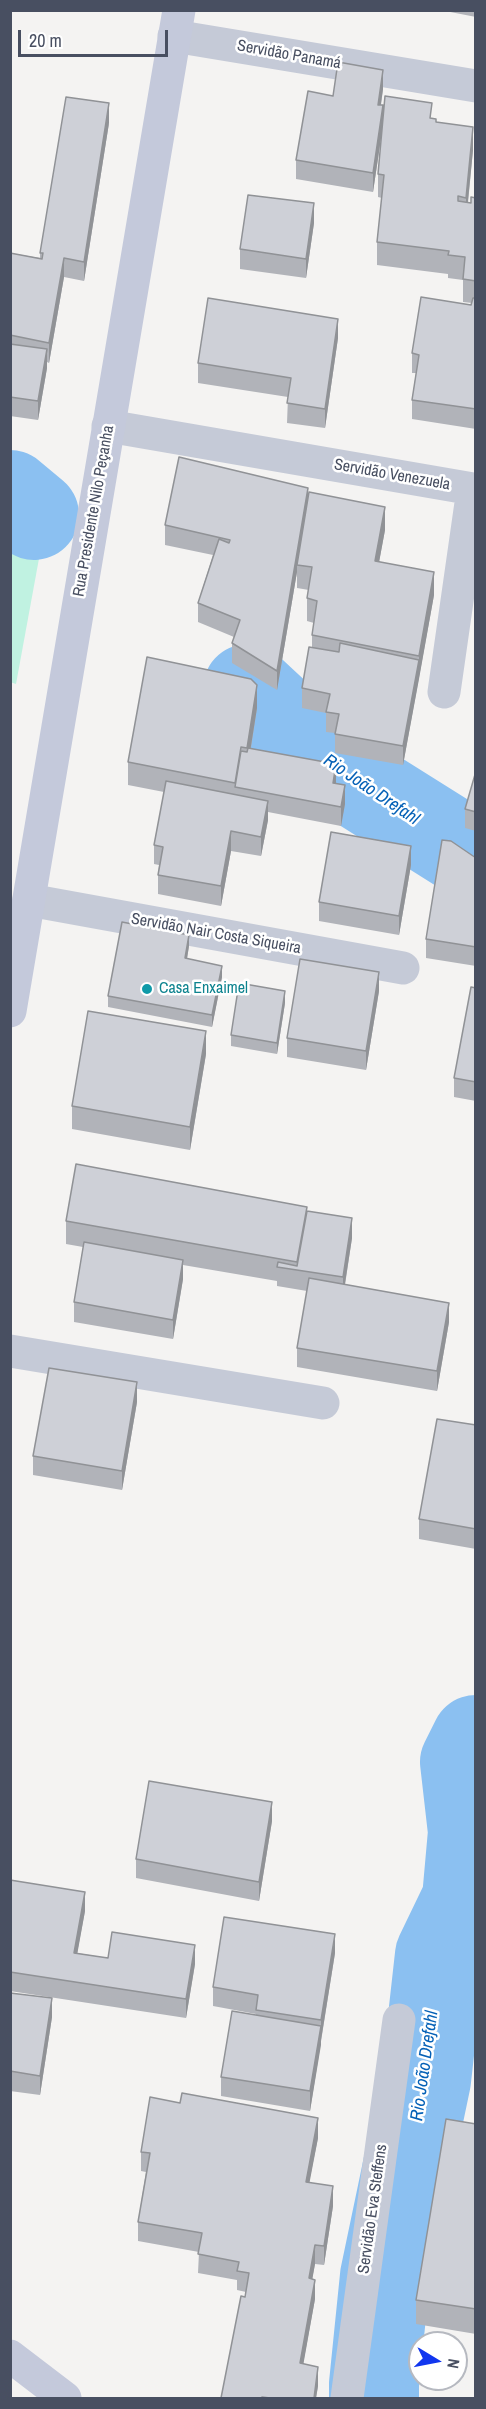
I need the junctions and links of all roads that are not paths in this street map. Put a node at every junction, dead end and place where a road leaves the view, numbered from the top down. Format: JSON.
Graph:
{"nodes":[{"id":1,"x":177,"y":23,"type":"edge"},
{"id":2,"x":476,"y":86,"type":"edge"},
{"id":3,"x":108,"y":426,"type":"junction"},
{"id":4,"x":444,"y":692,"type":"dead end"},
{"id":5,"x":29,"y":900,"type":"junction"},
{"id":6,"x":403,"y":968,"type":"dead end"},
{"id":7,"x":12,"y":992,"type":"edge"},
{"id":8,"x":10,"y":1351,"type":"edge"},
{"id":9,"x":323,"y":1403,"type":"dead end"},
{"id":10,"x":399,"y":2020,"type":"dead end"},
{"id":11,"x":10,"y":2356,"type":"edge"},
{"id":12,"x":65,"y":2398,"type":"edge"},
{"id":13,"x":347,"y":2398,"type":"edge"}],
"edges":[{"from":1,"to":2,"type":"street","name":"Servidão Panamá"},
{"from":1,"to":3,"type":"street","name":"Rua Presidente Nilo Peçanha"},
{"from":3,"to":4,"type":"street","name":"Servidão Venezuela"},
{"from":3,"to":5,"type":"street","name":"Rua Presidente Nilo Peçanha"},
{"from":5,"to":6,"type":"street","name":"Servidão Nair Costa Siqueira"},
{"from":5,"to":7,"type":"street","name":"Rua Presidente Nilo Peçanha"},
{"from":8,"to":9,"type":"street"},
{"from":10,"to":13,"type":"street","name":"Servidão Eva Steffens"},
{"from":11,"to":12,"type":"street"}]}
